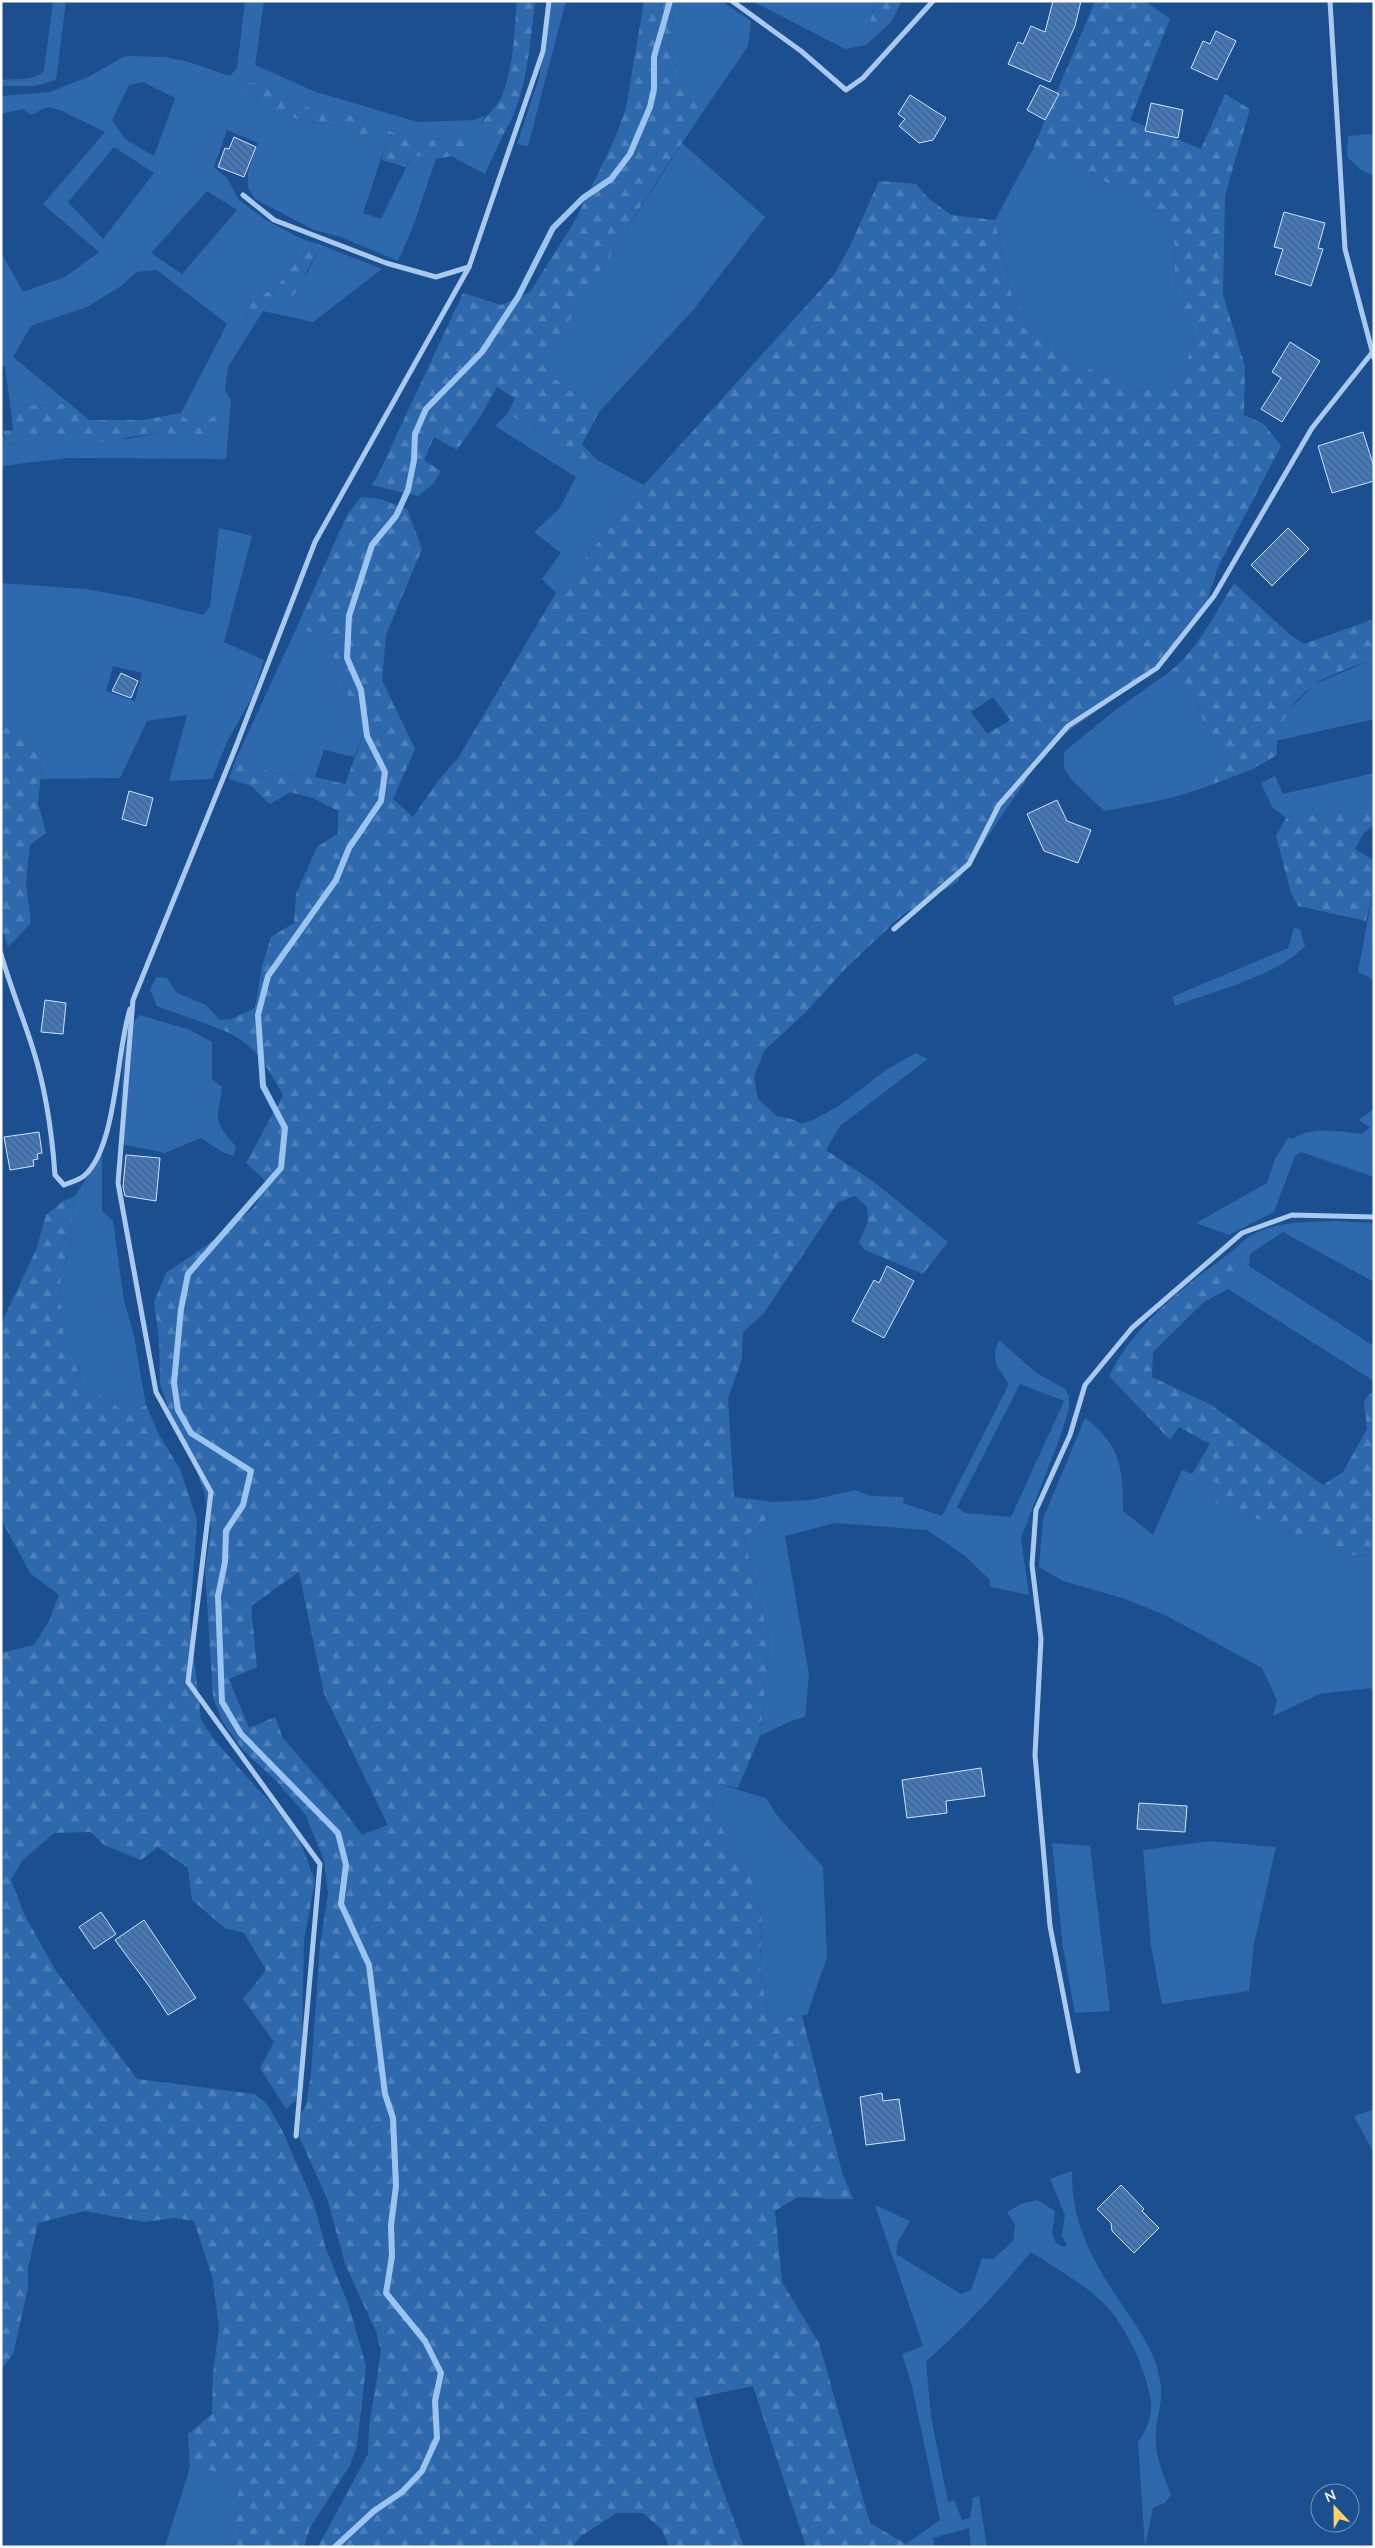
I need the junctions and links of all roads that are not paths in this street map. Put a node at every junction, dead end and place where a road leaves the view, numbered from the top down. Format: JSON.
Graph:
{"nodes":[{"id":1,"x":549,"y":1,"type":"edge"},
{"id":2,"x":732,"y":1,"type":"edge"},
{"id":3,"x":933,"y":1,"type":"edge"},
{"id":4,"x":1330,"y":1,"type":"edge"},
{"id":5,"x":243,"y":195,"type":"dead end"},
{"id":6,"x":469,"y":267,"type":"junction"},
{"id":7,"x":1372,"y":356,"type":"edge"},
{"id":8,"x":894,"y":929,"type":"dead end"},
{"id":9,"x":1,"y":954,"type":"edge"},
{"id":10,"x":133,"y":1000,"type":"junction"},
{"id":11,"x":1374,"y":1217,"type":"edge"},
{"id":12,"x":1078,"y":2071,"type":"dead end"},
{"id":13,"x":296,"y":2136,"type":"dead end"}],
"edges":[{"from":1,"to":6,"type":"street"},
{"from":2,"to":3,"type":"street"},
{"from":4,"to":7,"type":"street"},
{"from":5,"to":6,"type":"street"},
{"from":6,"to":10,"type":"street"},
{"from":7,"to":8,"type":"street"},
{"from":9,"to":10,"type":"street"},
{"from":10,"to":13,"type":"street"},
{"from":11,"to":12,"type":"street"}]}
